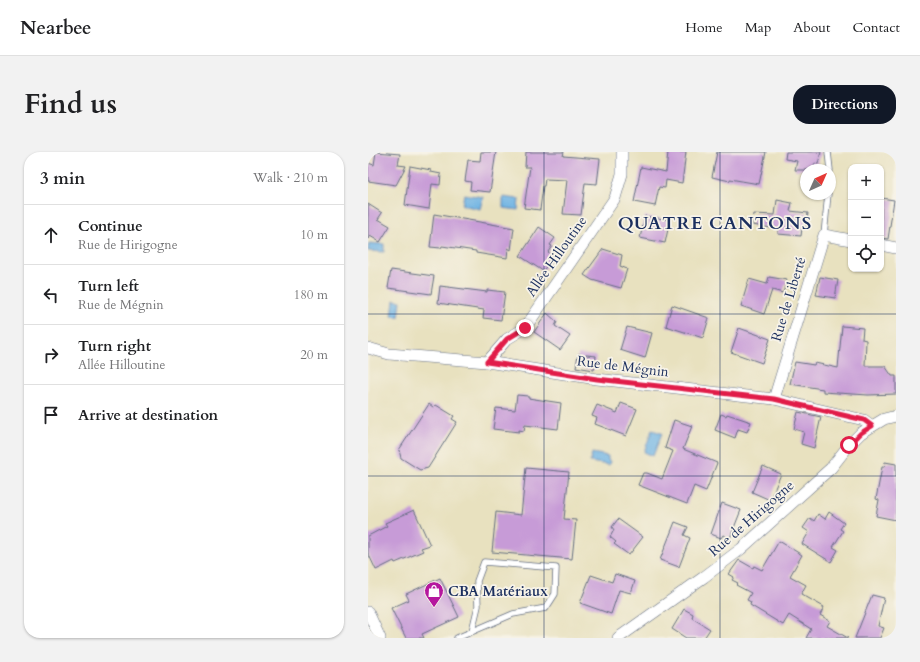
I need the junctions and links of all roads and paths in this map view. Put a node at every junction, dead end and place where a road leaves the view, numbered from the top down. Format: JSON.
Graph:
{"nodes":[{"id":1,"x":622,"y":152,"type":"edge"},
{"id":2,"x":828,"y":152,"type":"edge"},
{"id":3,"x":829,"y":164,"type":"edge"},
{"id":4,"x":827,"y":200,"type":"edge"},
{"id":5,"x":824,"y":235,"type":"junction"},
{"id":6,"x":848,"y":239,"type":"edge"},
{"id":7,"x":884,"y":246,"type":"edge"},
{"id":8,"x":896,"y":248,"type":"edge"},
{"id":9,"x":368,"y":348,"type":"edge"},
{"id":10,"x":487,"y":362,"type":"junction"},
{"id":11,"x":774,"y":399,"type":"junction"},
{"id":12,"x":896,"y":416,"type":"edge"},
{"id":13,"x":872,"y":426,"type":"junction"},
{"id":14,"x":368,"y":612,"type":"edge"},
{"id":15,"x":472,"y":631,"type":"junction"},
{"id":16,"x":380,"y":638,"type":"edge"},
{"id":17,"x":457,"y":638,"type":"edge"},
{"id":18,"x":618,"y":638,"type":"edge"}],
"edges":[{"from":1,"to":10,"type":"street","name":"Allée Hilloutine"},
{"from":2,"to":3,"type":"lane"},
{"from":4,"to":5,"type":"lane"},
{"from":5,"to":6,"type":"street"},
{"from":5,"to":11,"type":"street","name":"Rue de Liberté"},
{"from":7,"to":8,"type":"street"},
{"from":9,"to":10,"type":"street","name":"Rue de Mégnin"},
{"from":10,"to":11,"type":"street","name":"Rue de Mégnin"},
{"from":11,"to":13,"type":"street","name":"Rue de Mégnin"},
{"from":12,"to":13,"type":"street","name":"Rue de Hirigogne"},
{"from":13,"to":18,"type":"street","name":"Rue de Hirigogne"},
{"from":14,"to":16,"type":"street"},
{"from":15,"to":15,"type":"lane"},
{"from":15,"to":17,"type":"lane"}]}
